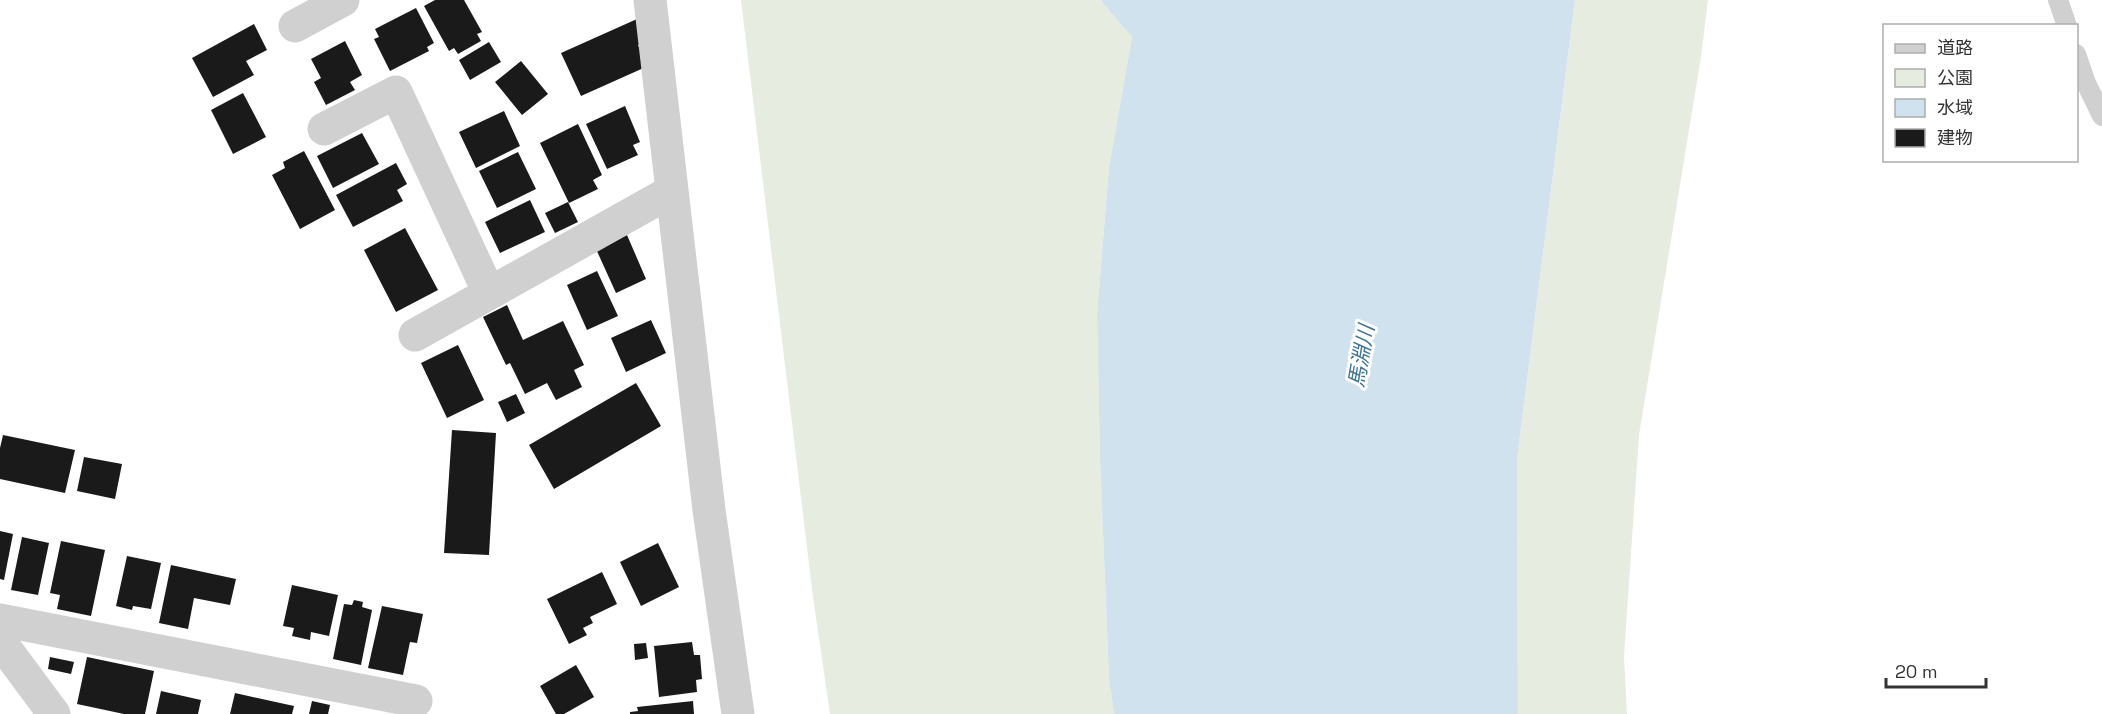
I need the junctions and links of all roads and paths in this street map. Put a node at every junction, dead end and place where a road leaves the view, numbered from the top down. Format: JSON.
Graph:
{"nodes":[{"id":1,"x":343,"y":0,"type":"edge"},
{"id":2,"x":650,"y":0,"type":"edge"},
{"id":3,"x":2058,"y":0,"type":"edge"},
{"id":4,"x":2066,"y":24,"type":"edge"},
{"id":5,"x":295,"y":26,"type":"dead end"},
{"id":6,"x":2078,"y":60,"type":"edge"},
{"id":7,"x":2102,"y":116,"type":"edge"},
{"id":8,"x":324,"y":129,"type":"dead end"},
{"id":9,"x":672,"y":191,"type":"junction"},
{"id":10,"x":489,"y":293,"type":"junction"},
{"id":11,"x":415,"y":335,"type":"dead end"},
{"id":12,"x":0,"y":620,"type":"edge"},
{"id":13,"x":0,"y":641,"type":"edge"},
{"id":14,"x":416,"y":701,"type":"dead end"},
{"id":15,"x":54,"y":714,"type":"edge"},
{"id":16,"x":738,"y":714,"type":"edge"}],
"edges":[{"from":1,"to":5,"type":"street"},
{"from":2,"to":9,"type":"street"},
{"from":3,"to":4,"type":"lane"},
{"from":6,"to":7,"type":"lane"},
{"from":8,"to":10,"type":"street"},
{"from":9,"to":10,"type":"street"},
{"from":9,"to":16,"type":"street"},
{"from":10,"to":11,"type":"street"},
{"from":12,"to":14,"type":"street"},
{"from":13,"to":15,"type":"street"}]}
